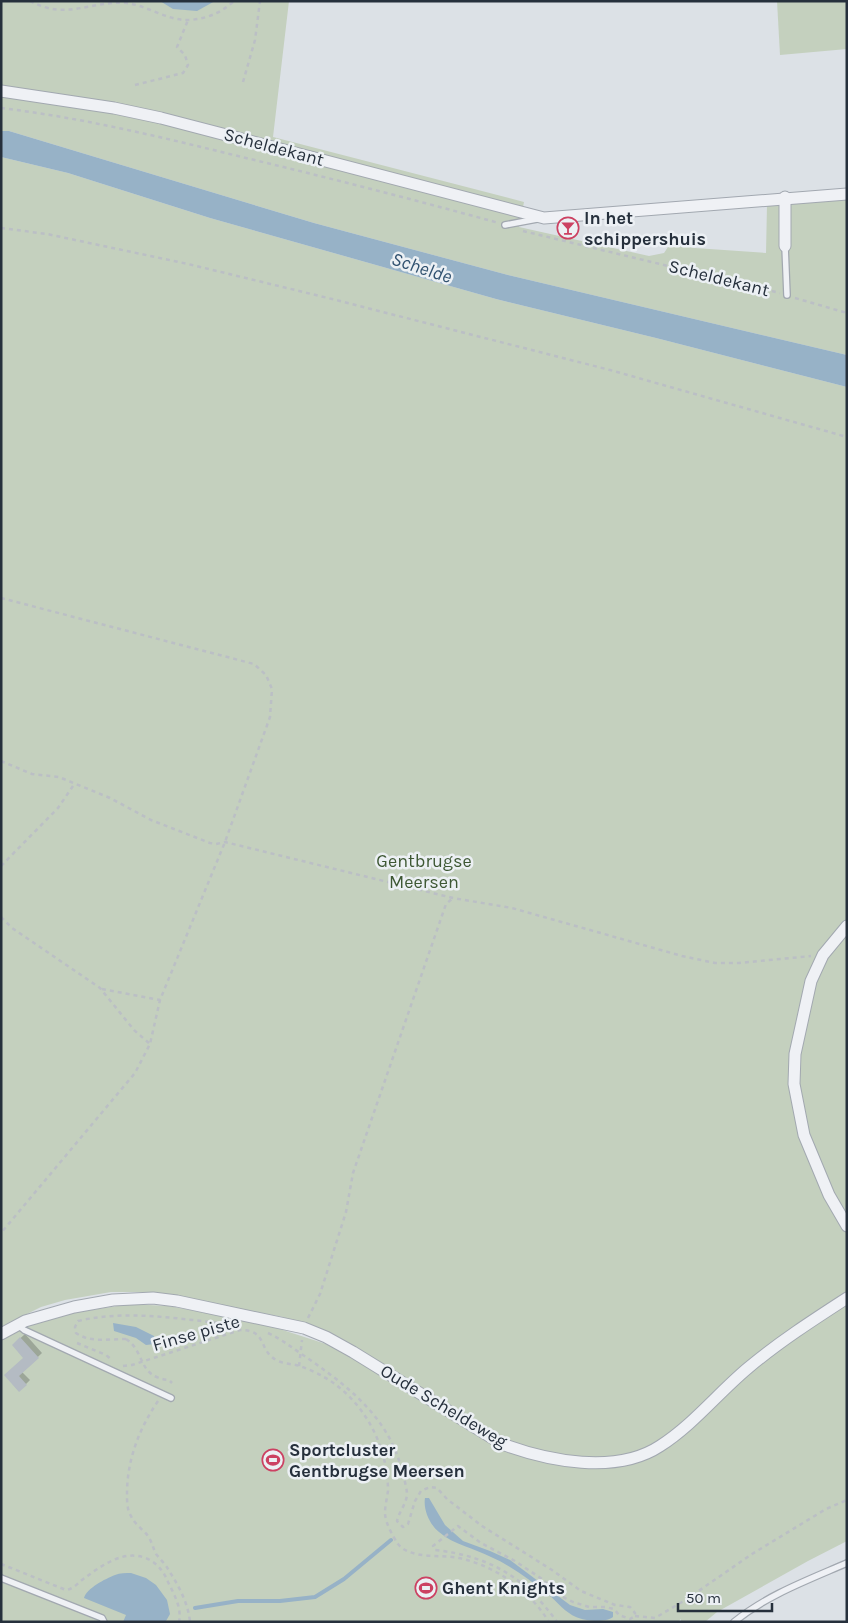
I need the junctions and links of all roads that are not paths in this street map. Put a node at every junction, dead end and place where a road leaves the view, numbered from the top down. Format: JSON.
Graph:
{"nodes":[{"id":1,"x":1,"y":91,"type":"edge"},
{"id":2,"x":847,"y":194,"type":"edge"},
{"id":3,"x":785,"y":198,"type":"junction"},
{"id":4,"x":544,"y":218,"type":"junction"},
{"id":5,"x":505,"y":224,"type":"road end"},
{"id":6,"x":785,"y":246,"type":"joint"},
{"id":7,"x":787,"y":296,"type":"road end"},
{"id":8,"x":847,"y":926,"type":"edge"},
{"id":9,"x":847,"y":1226,"type":"edge"},
{"id":10,"x":847,"y":1298,"type":"edge"},
{"id":11,"x":18,"y":1325,"type":"junction"},
{"id":12,"x":1,"y":1334,"type":"edge"},
{"id":13,"x":171,"y":1398,"type":"dead end"},
{"id":14,"x":847,"y":1563,"type":"edge"},
{"id":15,"x":1,"y":1578,"type":"edge"},
{"id":16,"x":104,"y":1622,"type":"edge"},
{"id":17,"x":734,"y":1622,"type":"edge"}],
"edges":[{"from":1,"to":4,"type":"street","name":"Scheldekant"},
{"from":2,"to":3,"type":"street","name":"Scheldekant"},
{"from":3,"to":4,"type":"street","name":"Scheldekant"},
{"from":3,"to":6,"type":"street","name":"Scheldekant"},
{"from":4,"to":5,"type":"lane","name":"Scheldekant"},
{"from":6,"to":7,"type":"lane","name":"Scheldekant"},
{"from":8,"to":9,"type":"street"},
{"from":10,"to":11,"type":"street","name":"Oude Scheldeweg"},
{"from":11,"to":12,"type":"street","name":"Oude Scheldeweg"},
{"from":11,"to":13,"type":"lane"},
{"from":14,"to":17,"type":"lane"},
{"from":15,"to":16,"type":"lane"}]}
